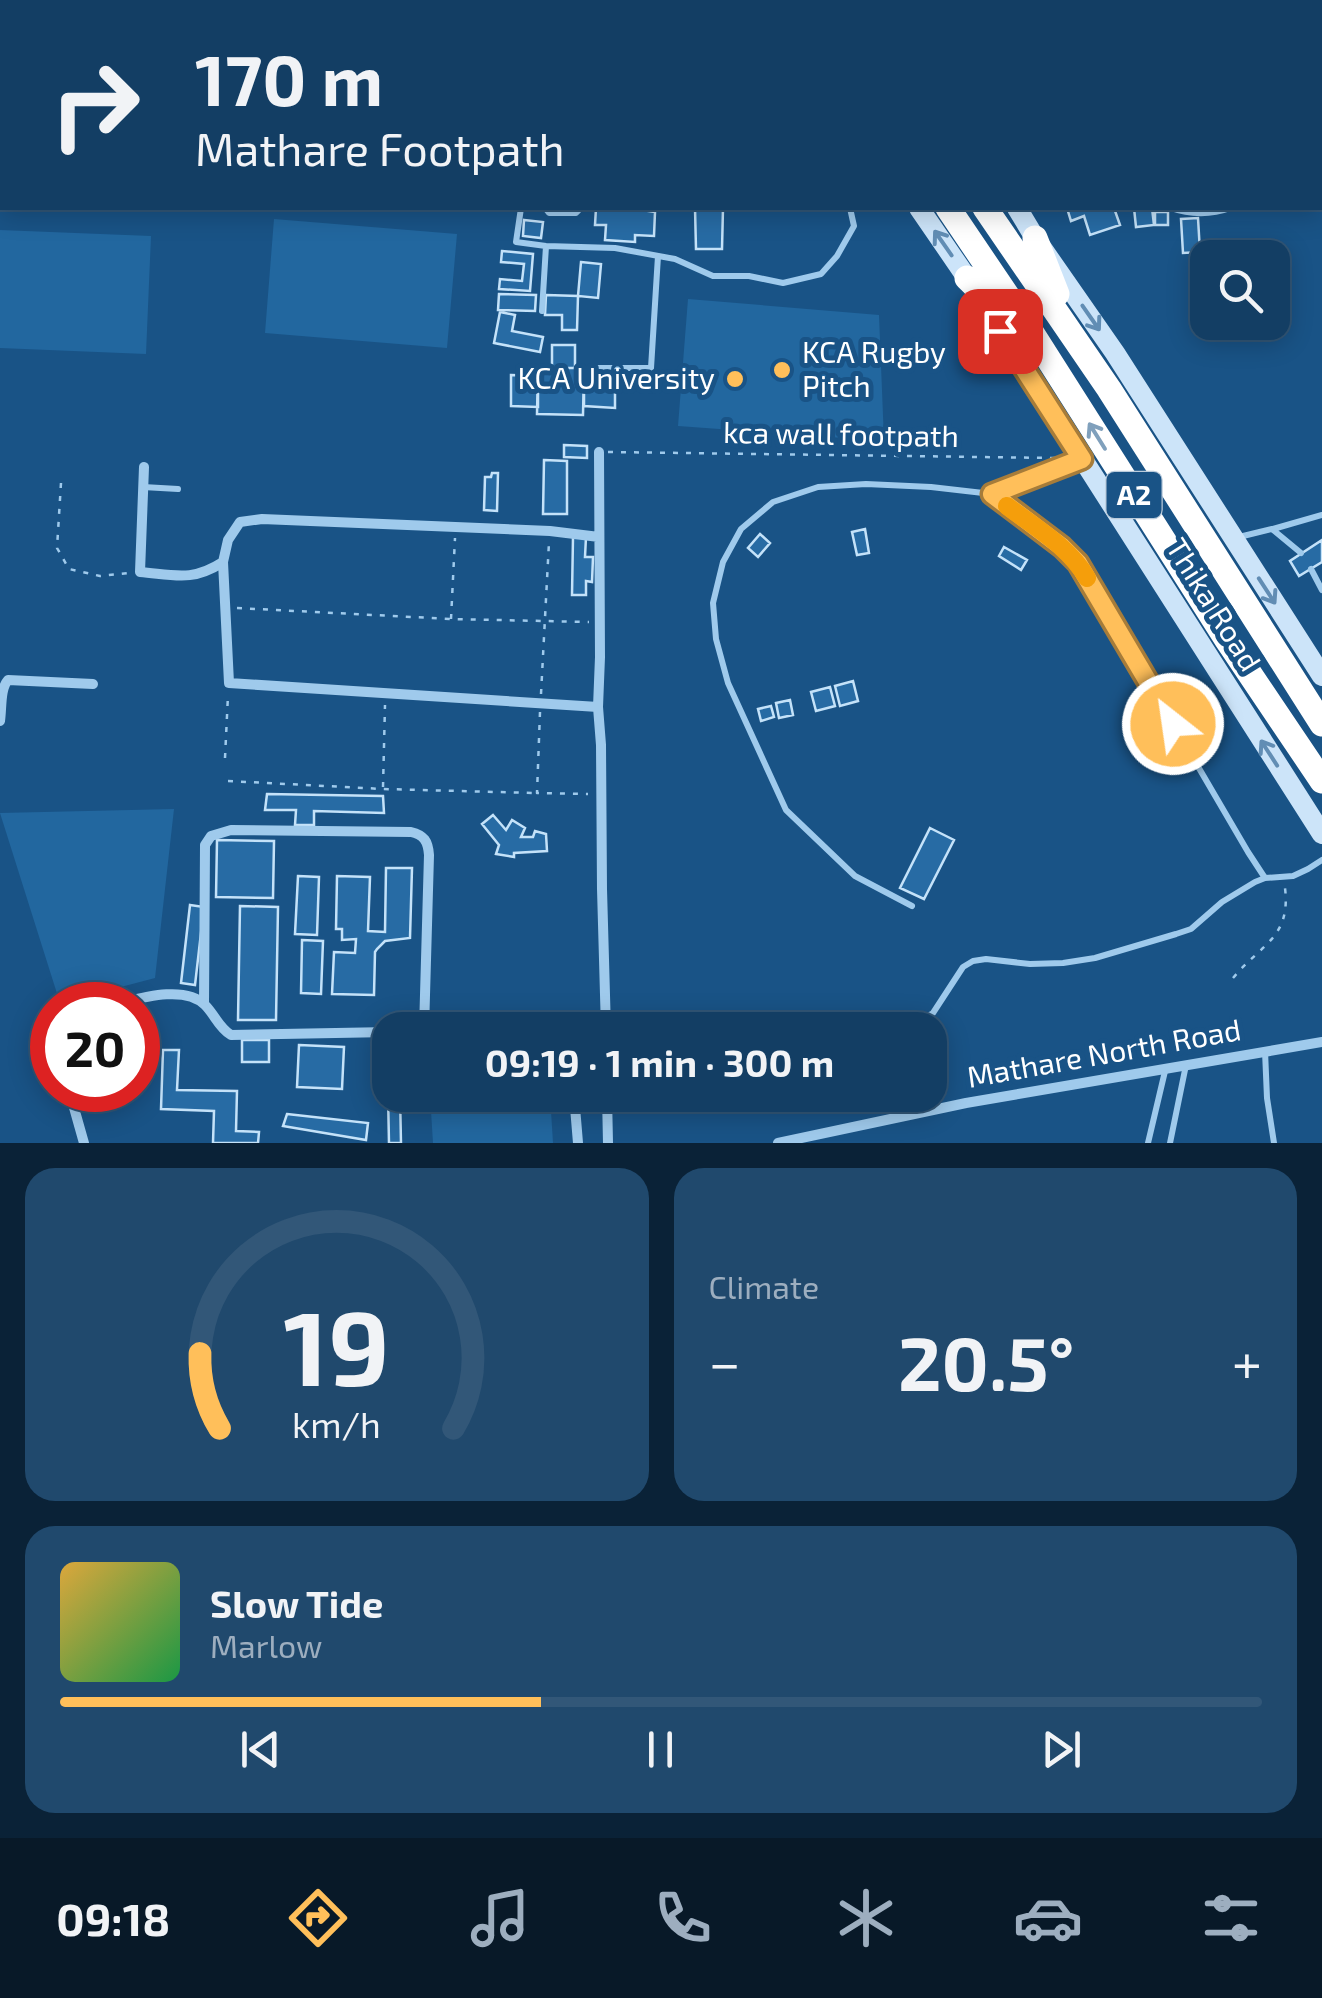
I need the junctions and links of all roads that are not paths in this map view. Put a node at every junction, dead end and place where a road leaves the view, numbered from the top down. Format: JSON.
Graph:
{"nodes":[{"id":1,"x":522,"y":210,"type":"edge"},
{"id":2,"x":546,"y":210,"type":"edge"},
{"id":3,"x":579,"y":210,"type":"edge"},
{"id":4,"x":850,"y":210,"type":"edge"},
{"id":5,"x":920,"y":210,"type":"edge"},
{"id":6,"x":949,"y":210,"type":"edge"},
{"id":7,"x":1019,"y":210,"type":"edge"},
{"id":8,"x":1176,"y":210,"type":"edge"},
{"id":9,"x":1222,"y":210,"type":"edge"},
{"id":10,"x":988,"y":211,"type":"edge"},
{"id":11,"x":1035,"y":238,"type":"junction"},
{"id":12,"x":546,"y":246,"type":"junction"},
{"id":13,"x":658,"y":256,"type":"junction"},
{"id":14,"x":967,"y":278,"type":"junction"},
{"id":15,"x":542,"y":311,"type":"dead end"},
{"id":16,"x":1073,"y":335,"type":"junction"},
{"id":17,"x":1038,"y":344,"type":"junction"},
{"id":18,"x":596,"y":368,"type":"dead end"},
{"id":19,"x":599,"y":452,"type":"road end"},
{"id":20,"x":1082,"y":459,"type":"junction"},
{"id":21,"x":144,"y":467,"type":"dead end"},
{"id":22,"x":143,"y":487,"type":"junction"},
{"id":23,"x":178,"y":489,"type":"dead end"},
{"id":24,"x":992,"y":494,"type":"junction"},
{"id":25,"x":1322,"y":515,"type":"edge"},
{"id":26,"x":1272,"y":529,"type":"junction"},
{"id":27,"x":599,"y":537,"type":"junction"},
{"id":28,"x":1233,"y":538,"type":"junction"},
{"id":29,"x":1301,"y":554,"type":"dead end"},
{"id":30,"x":223,"y":562,"type":"junction"},
{"id":31,"x":1311,"y":569,"type":"dead end"},
{"id":32,"x":1322,"y":590,"type":"edge"},
{"id":33,"x":1322,"y":676,"type":"edge"},
{"id":34,"x":93,"y":684,"type":"dead end"},
{"id":35,"x":598,"y":707,"type":"junction"},
{"id":36,"x":0,"y":721,"type":"edge"},
{"id":37,"x":1322,"y":724,"type":"edge"},
{"id":38,"x":1322,"y":781,"type":"edge"},
{"id":39,"x":1322,"y":834,"type":"edge"},
{"id":40,"x":1322,"y":860,"type":"edge"},
{"id":41,"x":1266,"y":878,"type":"junction"},
{"id":42,"x":912,"y":906,"type":"dead end"},
{"id":43,"x":160,"y":995,"type":"edge"},
{"id":44,"x":204,"y":1004,"type":"junction"},
{"id":45,"x":425,"y":1012,"type":"edge"},
{"id":46,"x":605,"y":1012,"type":"edge"},
{"id":47,"x":934,"y":1012,"type":"edge"},
{"id":48,"x":372,"y":1032,"type":"edge"},
{"id":49,"x":1322,"y":1042,"type":"edge"},
{"id":50,"x":1266,"y":1051,"type":"junction"},
{"id":51,"x":1186,"y":1063,"type":"junction"},
{"id":52,"x":1166,"y":1067,"type":"junction"},
{"id":53,"x":75,"y":1112,"type":"edge"},
{"id":54,"x":575,"y":1112,"type":"edge"},
{"id":55,"x":608,"y":1112,"type":"edge"},
{"id":56,"x":803,"y":1140,"type":"edge"},
{"id":57,"x":84,"y":1143,"type":"edge"},
{"id":58,"x":578,"y":1143,"type":"edge"},
{"id":59,"x":608,"y":1143,"type":"edge"},
{"id":60,"x":778,"y":1143,"type":"edge"},
{"id":61,"x":1148,"y":1143,"type":"edge"},
{"id":62,"x":1170,"y":1143,"type":"edge"},
{"id":63,"x":1274,"y":1143,"type":"edge"}],
"edges":[{"from":1,"to":12,"type":"lane"},
{"from":2,"to":3,"type":"lane"},
{"from":4,"to":13,"type":"lane"},
{"from":14,"to":5,"type":"main road","name":"Thika Road","one_way":true},
{"from":6,"to":17,"type":"highway","name":"Thika Road","number":"A2"},
{"from":7,"to":11,"type":"main road","name":"Thika Road"},
{"from":8,"to":9,"type":"lane"},
{"from":10,"to":16,"type":"highway","name":"Thika Road","number":"A2"},
{"from":11,"to":16,"type":"highway"},
{"from":11,"to":28,"type":"main road","name":"Thika Road","one_way":true},
{"from":12,"to":13,"type":"lane"},
{"from":12,"to":15,"type":"lane"},
{"from":13,"to":18,"type":"lane"},
{"from":14,"to":17,"type":"highway"},
{"from":14,"to":20,"type":"main road","name":"Thika Road"},
{"from":16,"to":37,"type":"highway","name":"Thika Road","number":"A2"},
{"from":38,"to":17,"type":"highway","name":"Thika Road","number":"A2","one_way":true},
{"from":19,"to":27,"type":"street"},
{"from":20,"to":24,"type":"lane"},
{"from":39,"to":20,"type":"main road","name":"Thika Road","one_way":true},
{"from":21,"to":22,"type":"street"},
{"from":22,"to":23,"type":"lane"},
{"from":22,"to":30,"type":"street"},
{"from":24,"to":41,"type":"lane"},
{"from":24,"to":42,"type":"lane"},
{"from":25,"to":26,"type":"lane"},
{"from":26,"to":28,"type":"lane"},
{"from":26,"to":29,"type":"lane"},
{"from":27,"to":30,"type":"street"},
{"from":27,"to":35,"type":"street"},
{"from":28,"to":33,"type":"main road","name":"Thika Road","one_way":true},
{"from":30,"to":35,"type":"street"},
{"from":31,"to":32,"type":"lane"},
{"from":34,"to":36,"type":"street"},
{"from":35,"to":46,"type":"street"},
{"from":40,"to":41,"type":"lane"},
{"from":41,"to":47,"type":"lane"},
{"from":43,"to":44,"type":"street"},
{"from":44,"to":45,"type":"street"},
{"from":44,"to":48,"type":"street"},
{"from":49,"to":50,"type":"street","name":"Mathare North Road"},
{"from":50,"to":51,"type":"street","name":"Mathare North Road"},
{"from":50,"to":63,"type":"lane"},
{"from":51,"to":52,"type":"street","name":"Mathare North Road"},
{"from":51,"to":62,"type":"lane"},
{"from":52,"to":56,"type":"street","name":"Mathare North Road"},
{"from":52,"to":61,"type":"lane"},
{"from":53,"to":57,"type":"street"},
{"from":54,"to":58,"type":"street"},
{"from":55,"to":59,"type":"street"},
{"from":56,"to":60,"type":"street","name":"Mathare North Road"}]}
